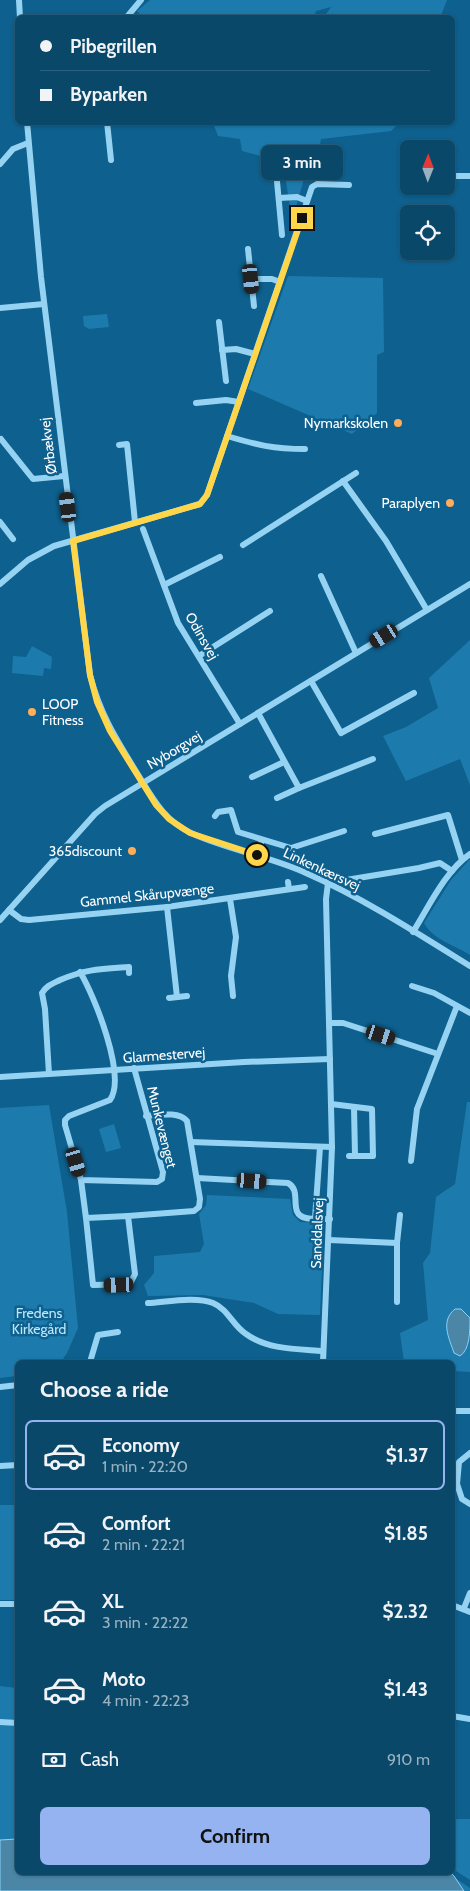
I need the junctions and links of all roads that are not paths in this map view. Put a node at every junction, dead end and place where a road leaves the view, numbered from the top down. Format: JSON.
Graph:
{"nodes":[{"id":1,"x":19,"y":0,"type":"edge"},
{"id":2,"x":142,"y":0,"type":"edge"},
{"id":3,"x":20,"y":15,"type":"edge"},
{"id":4,"x":129,"y":15,"type":"edge"},
{"id":5,"x":27,"y":125,"type":"edge"},
{"id":6,"x":107,"y":125,"type":"edge"},
{"id":7,"x":28,"y":143,"type":"junction"},
{"id":8,"x":111,"y":160,"type":"dead end"},
{"id":9,"x":275,"y":160,"type":"dead end"},
{"id":10,"x":0,"y":164,"type":"edge"},
{"id":11,"x":455,"y":176,"type":"edge"},
{"id":12,"x":470,"y":176,"type":"edge"},
{"id":13,"x":349,"y":184,"type":"dead end"},
{"id":14,"x":279,"y":198,"type":"junction"},
{"id":15,"x":307,"y":201,"type":"junction"},
{"id":16,"x":282,"y":235,"type":"dead end"},
{"id":17,"x":248,"y":249,"type":"dead end"},
{"id":18,"x":251,"y":279,"type":"junction"},
{"id":19,"x":280,"y":282,"type":"junction"},
{"id":20,"x":44,"y":304,"type":"junction"},
{"id":21,"x":254,"y":306,"type":"dead end"},
{"id":22,"x":0,"y":308,"type":"edge"},
{"id":23,"x":219,"y":322,"type":"dead end"},
{"id":24,"x":222,"y":350,"type":"junction"},
{"id":25,"x":255,"y":354,"type":"junction"},
{"id":26,"x":226,"y":381,"type":"dead end"},
{"id":27,"x":239,"y":402,"type":"junction"},
{"id":28,"x":196,"y":403,"type":"dead end"},
{"id":29,"x":227,"y":436,"type":"junction"},
{"id":30,"x":1,"y":439,"type":"dead end"},
{"id":31,"x":119,"y":445,"type":"dead end"},
{"id":32,"x":305,"y":449,"type":"dead end"},
{"id":33,"x":356,"y":473,"type":"dead end"},
{"id":34,"x":64,"y":476,"type":"junction"},
{"id":35,"x":343,"y":481,"type":"junction"},
{"id":36,"x":0,"y":522,"type":"edge"},
{"id":37,"x":135,"y":522,"type":"junction"},
{"id":38,"x":143,"y":529,"type":"dead end"},
{"id":39,"x":13,"y":539,"type":"dead end"},
{"id":40,"x":73,"y":541,"type":"junction"},
{"id":41,"x":243,"y":545,"type":"dead end"},
{"id":42,"x":220,"y":557,"type":"dead end"},
{"id":43,"x":321,"y":576,"type":"dead end"},
{"id":44,"x":0,"y":584,"type":"edge"},
{"id":45,"x":470,"y":584,"type":"edge"},
{"id":46,"x":164,"y":586,"type":"junction"},
{"id":47,"x":427,"y":610,"type":"junction"},
{"id":48,"x":270,"y":611,"type":"dead end"},
{"id":49,"x":356,"y":653,"type":"junction"},
{"id":50,"x":199,"y":656,"type":"junction"},
{"id":51,"x":311,"y":681,"type":"junction"},
{"id":52,"x":414,"y":693,"type":"dead end"},
{"id":53,"x":258,"y":713,"type":"junction"},
{"id":54,"x":240,"y":724,"type":"junction"},
{"id":55,"x":374,"y":759,"type":"dead end"},
{"id":56,"x":284,"y":762,"type":"junction"},
{"id":57,"x":252,"y":777,"type":"dead end"},
{"id":58,"x":143,"y":783,"type":"junction"},
{"id":59,"x":299,"y":788,"type":"junction"},
{"id":60,"x":277,"y":798,"type":"dead end"},
{"id":61,"x":215,"y":816,"type":"dead end"},
{"id":62,"x":344,"y":831,"type":"dead end"},
{"id":63,"x":375,"y":834,"type":"dead end"},
{"id":64,"x":262,"y":840,"type":"junction"},
{"id":65,"x":470,"y":854,"type":"edge"},
{"id":66,"x":257,"y":855,"type":"junction"},
{"id":67,"x":462,"y":860,"type":"junction"},
{"id":68,"x":452,"y":871,"type":"junction"},
{"id":69,"x":346,"y":880,"type":"dead end"},
{"id":70,"x":288,"y":882,"type":"dead end"},
{"id":71,"x":328,"y":883,"type":"junction"},
{"id":72,"x":304,"y":887,"type":"dead end"},
{"id":73,"x":289,"y":890,"type":"junction"},
{"id":74,"x":230,"y":899,"type":"junction"},
{"id":75,"x":167,"y":907,"type":"junction"},
{"id":76,"x":9,"y":910,"type":"junction"},
{"id":77,"x":0,"y":920,"type":"edge"},
{"id":78,"x":414,"y":932,"type":"junction"},
{"id":79,"x":470,"y":966,"type":"edge"},
{"id":80,"x":80,"y":972,"type":"junction"},
{"id":81,"x":129,"y":972,"type":"dead end"},
{"id":82,"x":412,"y":986,"type":"dead end"},
{"id":83,"x":187,"y":996,"type":"dead end"},
{"id":84,"x":233,"y":996,"type":"dead end"},
{"id":85,"x":177,"y":997,"type":"junction"},
{"id":86,"x":169,"y":998,"type":"dead end"},
{"id":87,"x":457,"y":1006,"type":"junction"},
{"id":88,"x":470,"y":1013,"type":"edge"},
{"id":89,"x":329,"y":1023,"type":"junction"},
{"id":90,"x":438,"y":1054,"type":"junction"},
{"id":91,"x":330,"y":1059,"type":"junction"},
{"id":92,"x":134,"y":1068,"type":"junction"},
{"id":93,"x":113,"y":1070,"type":"junction"},
{"id":94,"x":49,"y":1074,"type":"junction"},
{"id":95,"x":0,"y":1077,"type":"edge"},
{"id":96,"x":331,"y":1104,"type":"junction"},
{"id":97,"x":354,"y":1107,"type":"junction"},
{"id":98,"x":146,"y":1116,"type":"junction"},
{"id":99,"x":191,"y":1142,"type":"junction"},
{"id":100,"x":320,"y":1147,"type":"junction"},
{"id":101,"x":332,"y":1147,"type":"junction"},
{"id":102,"x":411,"y":1161,"type":"dead end"},
{"id":103,"x":198,"y":1178,"type":"junction"},
{"id":104,"x":81,"y":1180,"type":"junction"},
{"id":105,"x":400,"y":1215,"type":"dead end"},
{"id":106,"x":128,"y":1216,"type":"junction"},
{"id":107,"x":86,"y":1218,"type":"junction"},
{"id":108,"x":315,"y":1219,"type":"junction"},
{"id":109,"x":330,"y":1219,"type":"junction"},
{"id":110,"x":329,"y":1240,"type":"junction"},
{"id":111,"x":397,"y":1243,"type":"junction"},
{"id":112,"x":397,"y":1302,"type":"dead end"},
{"id":113,"x":148,"y":1303,"type":"dead end"},
{"id":114,"x":118,"y":1332,"type":"dead end"},
{"id":115,"x":323,"y":1352,"type":"junction"},
{"id":116,"x":91,"y":1360,"type":"edge"},
{"id":117,"x":323,"y":1360,"type":"edge"},
{"id":118,"x":15,"y":1384,"type":"edge"},
{"id":119,"x":0,"y":1387,"type":"edge"},
{"id":120,"x":455,"y":1411,"type":"edge"},
{"id":121,"x":470,"y":1411,"type":"edge"},
{"id":122,"x":470,"y":1453,"type":"edge"},
{"id":123,"x":15,"y":1465,"type":"edge"},
{"id":124,"x":0,"y":1466,"type":"edge"},
{"id":125,"x":470,"y":1504,"type":"edge"},
{"id":126,"x":470,"y":1593,"type":"edge"},
{"id":127,"x":0,"y":1604,"type":"edge"},
{"id":128,"x":15,"y":1604,"type":"edge"},
{"id":129,"x":455,"y":1606,"type":"edge"},
{"id":130,"x":467,"y":1610,"type":"edge"},
{"id":131,"x":455,"y":1716,"type":"edge"},
{"id":132,"x":470,"y":1719,"type":"edge"},
{"id":133,"x":0,"y":1722,"type":"edge"},
{"id":134,"x":15,"y":1723,"type":"edge"}],
"edges":[{"from":1,"to":3,"type":"street"},
{"from":2,"to":4,"type":"street"},
{"from":5,"to":7,"type":"street","name":"Ørbækvej"},
{"from":6,"to":8,"type":"street"},
{"from":7,"to":10,"type":"street"},
{"from":7,"to":20,"type":"street","name":"Ørbækvej"},
{"from":9,"to":14,"type":"street"},
{"from":11,"to":12,"type":"street"},
{"from":13,"to":15,"type":"street"},
{"from":14,"to":15,"type":"street"},
{"from":14,"to":16,"type":"street"},
{"from":15,"to":19,"type":"street"},
{"from":17,"to":18,"type":"street"},
{"from":18,"to":19,"type":"street"},
{"from":18,"to":21,"type":"street"},
{"from":19,"to":25,"type":"street"},
{"from":20,"to":22,"type":"street"},
{"from":20,"to":34,"type":"street","name":"Ørbækvej"},
{"from":23,"to":24,"type":"street"},
{"from":24,"to":25,"type":"street"},
{"from":24,"to":26,"type":"street"},
{"from":25,"to":27,"type":"street"},
{"from":27,"to":28,"type":"street"},
{"from":27,"to":29,"type":"street"},
{"from":29,"to":32,"type":"street"},
{"from":29,"to":37,"type":"street"},
{"from":30,"to":34,"type":"street"},
{"from":31,"to":37,"type":"street"},
{"from":33,"to":35,"type":"street"},
{"from":34,"to":40,"type":"street","name":"Ørbækvej"},
{"from":35,"to":41,"type":"street"},
{"from":35,"to":47,"type":"street"},
{"from":36,"to":39,"type":"street"},
{"from":37,"to":40,"type":"street"},
{"from":38,"to":46,"type":"street","name":"Odinsvej"},
{"from":40,"to":44,"type":"street"},
{"from":40,"to":58,"type":"street","name":"Ørbækvej"},
{"from":42,"to":46,"type":"street"},
{"from":43,"to":49,"type":"street"},
{"from":45,"to":47,"type":"street","name":"Nyborgvej"},
{"from":46,"to":50,"type":"street","name":"Odinsvej"},
{"from":47,"to":49,"type":"street","name":"Nyborgvej"},
{"from":48,"to":50,"type":"street"},
{"from":49,"to":51,"type":"street","name":"Nyborgvej"},
{"from":50,"to":54,"type":"street","name":"Odinsvej"},
{"from":51,"to":52,"type":"street"},
{"from":51,"to":53,"type":"street","name":"Nyborgvej"},
{"from":53,"to":54,"type":"street","name":"Nyborgvej"},
{"from":53,"to":56,"type":"street"},
{"from":54,"to":58,"type":"street","name":"Nyborgvej"},
{"from":55,"to":59,"type":"street"},
{"from":56,"to":57,"type":"street"},
{"from":56,"to":59,"type":"street"},
{"from":58,"to":66,"type":"street","name":"Linkenkærsvej"},
{"from":58,"to":76,"type":"street","name":"Nyborgvej"},
{"from":59,"to":60,"type":"street"},
{"from":61,"to":64,"type":"street"},
{"from":62,"to":64,"type":"street"},
{"from":63,"to":67,"type":"street"},
{"from":64,"to":66,"type":"street"},
{"from":65,"to":67,"type":"street"},
{"from":66,"to":71,"type":"street","name":"Linkenkærsvej"},
{"from":67,"to":68,"type":"street"},
{"from":68,"to":69,"type":"street"},
{"from":68,"to":78,"type":"street"},
{"from":70,"to":73,"type":"street"},
{"from":71,"to":78,"type":"street","name":"Linkenkærsvej"},
{"from":71,"to":89,"type":"street","name":"Sanddalsvej"},
{"from":72,"to":73,"type":"street","name":"Gammel Skårupvænge"},
{"from":73,"to":74,"type":"street","name":"Gammel Skårupvænge"},
{"from":74,"to":75,"type":"street","name":"Gammel Skårupvænge"},
{"from":74,"to":84,"type":"street"},
{"from":75,"to":76,"type":"street","name":"Gammel Skårupvænge"},
{"from":75,"to":85,"type":"street"},
{"from":76,"to":77,"type":"street","name":"Nyborgvej"},
{"from":78,"to":79,"type":"street","name":"Linkenkærsvej"},
{"from":80,"to":81,"type":"street"},
{"from":80,"to":93,"type":"street"},
{"from":80,"to":94,"type":"street"},
{"from":82,"to":87,"type":"street"},
{"from":83,"to":85,"type":"street"},
{"from":85,"to":86,"type":"street"},
{"from":87,"to":88,"type":"street"},
{"from":87,"to":90,"type":"street"},
{"from":89,"to":90,"type":"street"},
{"from":89,"to":91,"type":"street","name":"Sanddalsvej"},
{"from":90,"to":102,"type":"street"},
{"from":91,"to":92,"type":"street","name":"Glarmestervej"},
{"from":91,"to":96,"type":"street","name":"Sanddalsvej"},
{"from":92,"to":93,"type":"street","name":"Glarmestervej"},
{"from":92,"to":98,"type":"street","name":"Munkevænget"},
{"from":93,"to":94,"type":"street","name":"Glarmestervej"},
{"from":93,"to":104,"type":"street"},
{"from":94,"to":95,"type":"street","name":"Glarmestervej"},
{"from":96,"to":97,"type":"street"},
{"from":96,"to":101,"type":"street","name":"Sanddalsvej"},
{"from":97,"to":97,"type":"street"},
{"from":98,"to":99,"type":"street"},
{"from":98,"to":104,"type":"street","name":"Munkevænget"},
{"from":99,"to":100,"type":"street"},
{"from":99,"to":103,"type":"street"},
{"from":100,"to":101,"type":"street"},
{"from":100,"to":108,"type":"street"},
{"from":101,"to":109,"type":"street","name":"Sanddalsvej"},
{"from":103,"to":106,"type":"street"},
{"from":103,"to":108,"type":"street"},
{"from":104,"to":107,"type":"street"},
{"from":105,"to":111,"type":"street"},
{"from":106,"to":107,"type":"street"},
{"from":106,"to":107,"type":"street"},
{"from":108,"to":109,"type":"street"},
{"from":109,"to":110,"type":"street","name":"Sanddalsvej"},
{"from":110,"to":111,"type":"street"},
{"from":110,"to":115,"type":"street","name":"Sanddalsvej"},
{"from":111,"to":112,"type":"street"},
{"from":113,"to":115,"type":"street"},
{"from":114,"to":116,"type":"street"},
{"from":115,"to":117,"type":"street","name":"Sanddalsvej"},
{"from":118,"to":119,"type":"street"},
{"from":120,"to":121,"type":"street"},
{"from":122,"to":125,"type":"street"},
{"from":123,"to":124,"type":"street"},
{"from":126,"to":130,"type":"street"},
{"from":127,"to":128,"type":"street"},
{"from":129,"to":130,"type":"street"},
{"from":131,"to":132,"type":"street"},
{"from":133,"to":134,"type":"street"}]}
